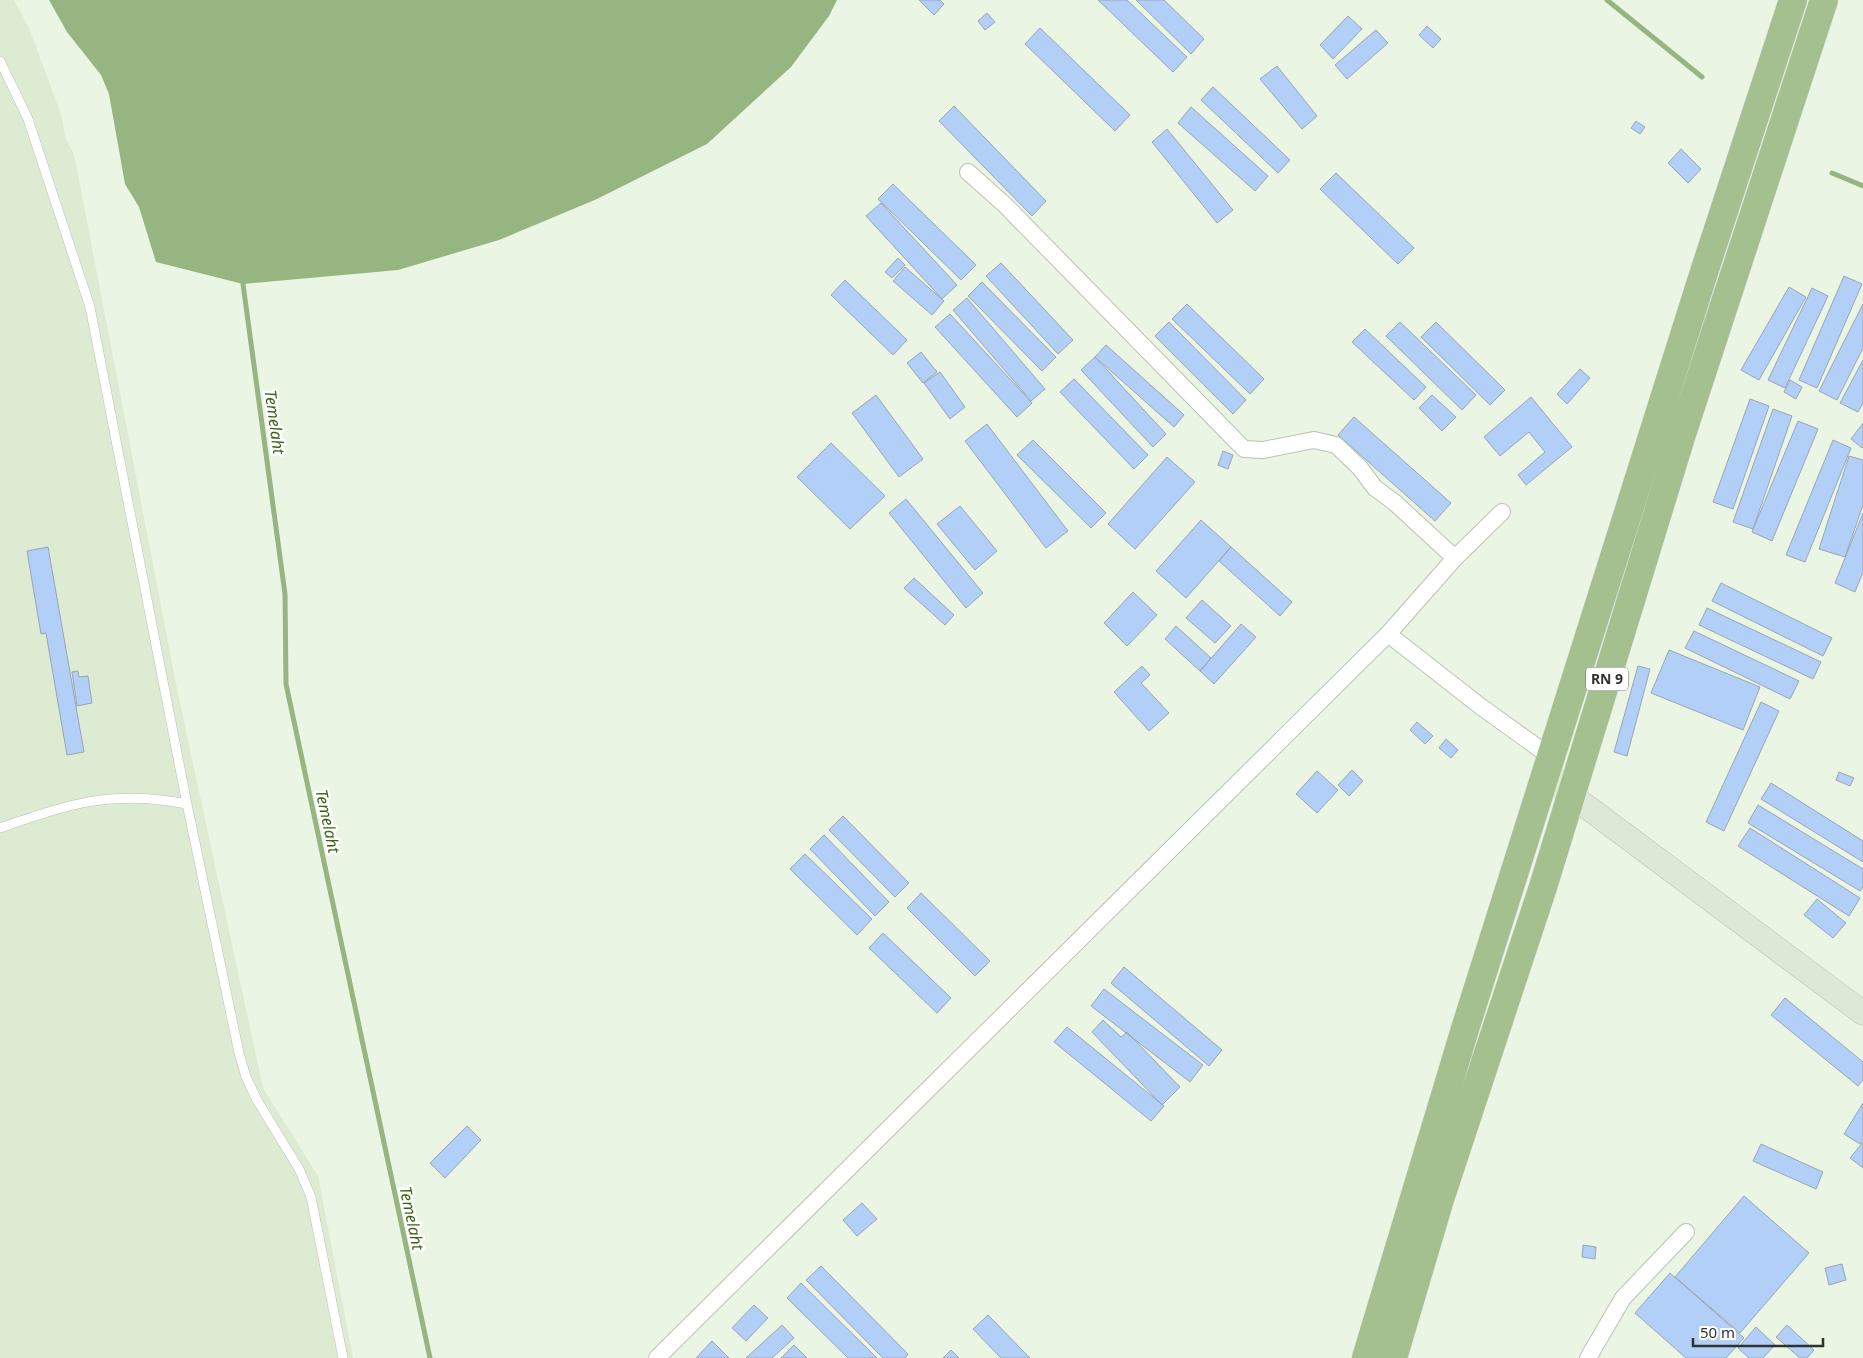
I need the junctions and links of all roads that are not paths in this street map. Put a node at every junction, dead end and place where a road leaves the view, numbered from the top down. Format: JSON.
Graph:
{"nodes":[{"id":1,"x":1793,"y":0,"type":"edge"},
{"id":2,"x":1824,"y":0,"type":"edge"},
{"id":3,"x":0,"y":61,"type":"edge"},
{"id":4,"x":968,"y":172,"type":"dead end"},
{"id":5,"x":1502,"y":512,"type":"dead end"},
{"id":6,"x":1455,"y":558,"type":"junction"},
{"id":7,"x":1388,"y":634,"type":"junction"},
{"id":8,"x":1549,"y":764,"type":"junction"},
{"id":9,"x":1571,"y":795,"type":"junction"},
{"id":10,"x":187,"y":804,"type":"junction"},
{"id":11,"x":0,"y":828,"type":"edge"},
{"id":12,"x":1863,"y":1013,"type":"edge"},
{"id":13,"x":1686,"y":1232,"type":"dead end"},
{"id":14,"x":343,"y":1358,"type":"edge"},
{"id":15,"x":657,"y":1358,"type":"edge"},
{"id":16,"x":1366,"y":1358,"type":"edge"},
{"id":17,"x":1393,"y":1358,"type":"edge"},
{"id":18,"x":1588,"y":1358,"type":"edge"}],
"edges":[{"from":1,"to":8,"type":"highway","number":"RN 9"},
{"from":2,"to":9,"type":"highway","number":"RN 9"},
{"from":3,"to":10,"type":"lane"},
{"from":4,"to":6,"type":"street"},
{"from":5,"to":6,"type":"street"},
{"from":6,"to":7,"type":"street"},
{"from":7,"to":8,"type":"street"},
{"from":7,"to":15,"type":"street"},
{"from":8,"to":9,"type":"main road"},
{"from":8,"to":16,"type":"highway","number":"RN 9"},
{"from":9,"to":12,"type":"main road"},
{"from":9,"to":17,"type":"highway","number":"RN 9"},
{"from":10,"to":11,"type":"lane"},
{"from":10,"to":14,"type":"lane"},
{"from":13,"to":18,"type":"street"}]}
